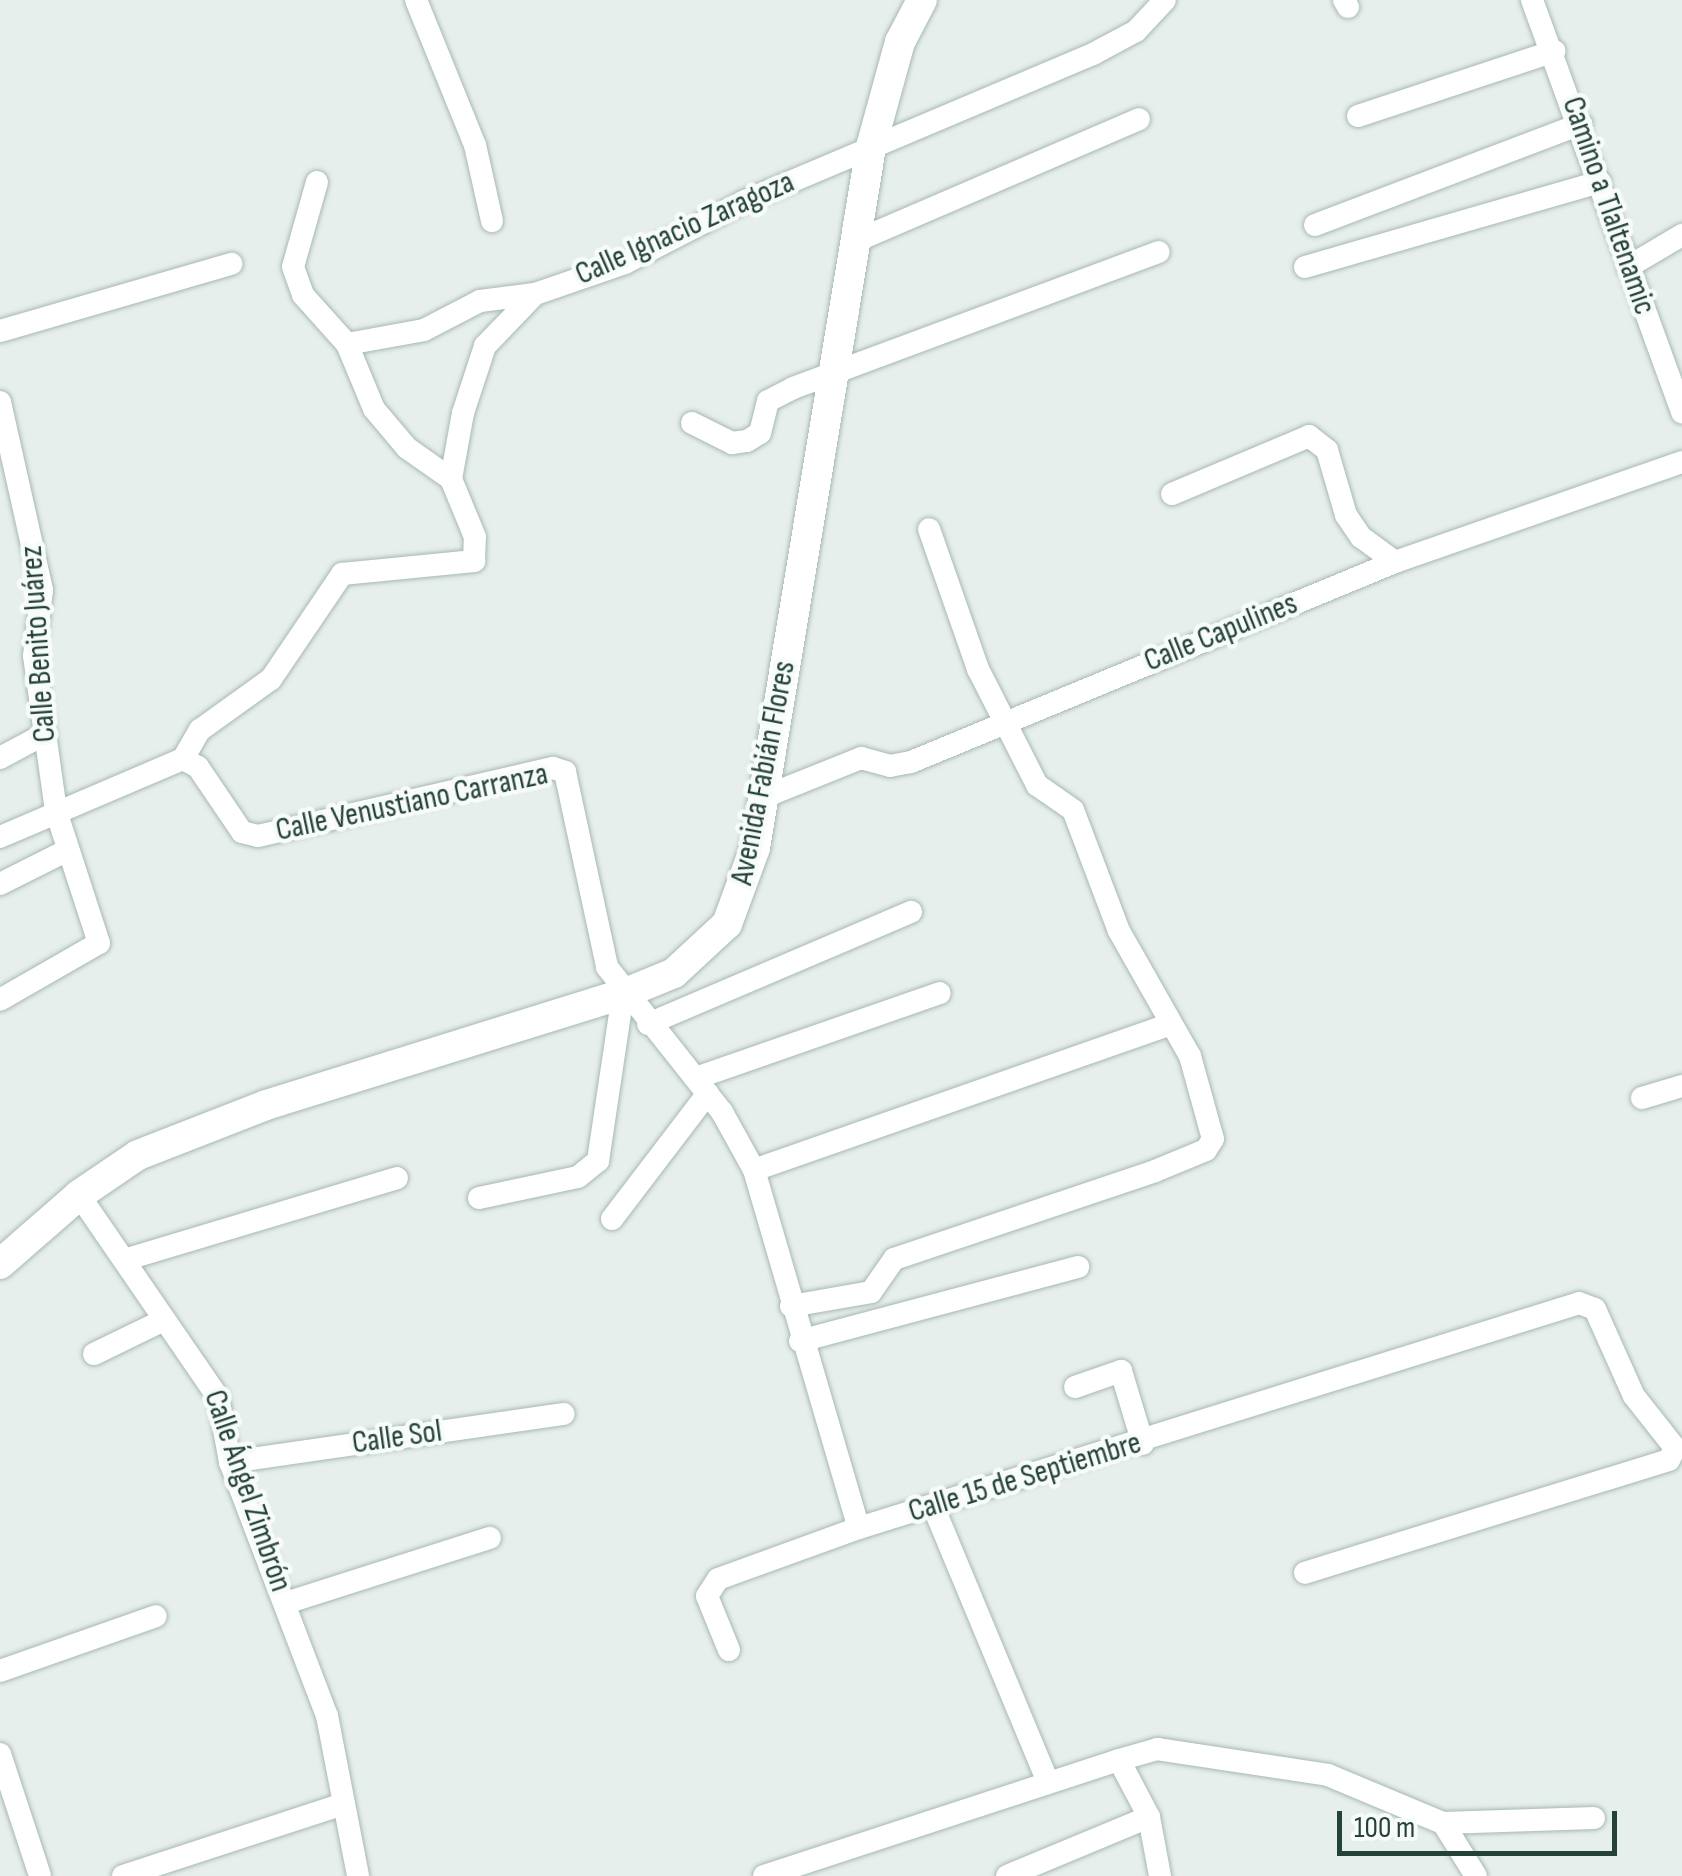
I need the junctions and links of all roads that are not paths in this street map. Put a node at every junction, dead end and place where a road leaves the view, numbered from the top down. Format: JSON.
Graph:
{"nodes":[{"id":1,"x":416,"y":0,"type":"edge"},
{"id":2,"x":922,"y":0,"type":"edge"},
{"id":3,"x":1164,"y":0,"type":"edge"},
{"id":4,"x":1532,"y":0,"type":"edge"},
{"id":5,"x":1554,"y":51,"type":"junction"},
{"id":6,"x":1358,"y":116,"type":"dead end"},
{"id":7,"x":1139,"y":119,"type":"dead end"},
{"id":8,"x":1581,"y":124,"type":"junction"},
{"id":9,"x":871,"y":146,"type":"junction"},
{"id":10,"x":316,"y":182,"type":"dead end"},
{"id":11,"x":1600,"y":182,"type":"junction"},
{"id":12,"x":492,"y":221,"type":"dead end"},
{"id":13,"x":1315,"y":225,"type":"dead end"},
{"id":14,"x":1682,"y":235,"type":"edge"},
{"id":15,"x":856,"y":241,"type":"junction"},
{"id":16,"x":1159,"y":252,"type":"dead end"},
{"id":17,"x":231,"y":264,"type":"dead end"},
{"id":18,"x":1628,"y":266,"type":"junction"},
{"id":19,"x":1306,"y":267,"type":"dead end"},
{"id":20,"x":535,"y":294,"type":"junction"},
{"id":21,"x":0,"y":331,"type":"edge"},
{"id":22,"x":347,"y":344,"type":"junction"},
{"id":23,"x":833,"y":373,"type":"junction"},
{"id":24,"x":0,"y":402,"type":"edge"},
{"id":25,"x":1682,"y":413,"type":"edge"},
{"id":26,"x":692,"y":423,"type":"dead end"},
{"id":27,"x":1682,"y":462,"type":"edge"},
{"id":28,"x":451,"y":479,"type":"junction"},
{"id":29,"x":1172,"y":494,"type":"dead end"},
{"id":30,"x":929,"y":530,"type":"dead end"},
{"id":31,"x":1396,"y":562,"type":"junction"},
{"id":32,"x":1005,"y":721,"type":"junction"},
{"id":33,"x":43,"y":735,"type":"junction"},
{"id":34,"x":0,"y":758,"type":"edge"},
{"id":35,"x":183,"y":759,"type":"junction"},
{"id":36,"x":764,"y":797,"type":"junction"},
{"id":37,"x":56,"y":811,"type":"junction"},
{"id":38,"x":0,"y":837,"type":"edge"},
{"id":39,"x":66,"y":852,"type":"junction"},
{"id":40,"x":0,"y":884,"type":"edge"},
{"id":41,"x":912,"y":912,"type":"dead end"},
{"id":42,"x":940,"y":992,"type":"dead end"},
{"id":43,"x":623,"y":994,"type":"junction"},
{"id":44,"x":0,"y":1000,"type":"edge"},
{"id":45,"x":648,"y":1024,"type":"junction"},
{"id":46,"x":1170,"y":1024,"type":"junction"},
{"id":47,"x":702,"y":1086,"type":"junction"},
{"id":48,"x":1682,"y":1086,"type":"edge"},
{"id":49,"x":1642,"y":1098,"type":"dead end"},
{"id":50,"x":754,"y":1170,"type":"junction"},
{"id":51,"x":396,"y":1178,"type":"dead end"},
{"id":52,"x":80,"y":1195,"type":"junction"},
{"id":53,"x":479,"y":1198,"type":"dead end"},
{"id":54,"x":612,"y":1219,"type":"dead end"},
{"id":55,"x":124,"y":1260,"type":"junction"},
{"id":56,"x":0,"y":1264,"type":"edge"},
{"id":57,"x":1078,"y":1267,"type":"dead end"},
{"id":58,"x":791,"y":1306,"type":"junction"},
{"id":59,"x":164,"y":1320,"type":"junction"},
{"id":60,"x":800,"y":1341,"type":"junction"},
{"id":61,"x":94,"y":1354,"type":"dead end"},
{"id":62,"x":1076,"y":1388,"type":"dead end"},
{"id":63,"x":564,"y":1414,"type":"dead end"},
{"id":64,"x":1675,"y":1441,"type":"edge"},
{"id":65,"x":1143,"y":1444,"type":"junction"},
{"id":66,"x":230,"y":1462,"type":"junction"},
{"id":67,"x":933,"y":1506,"type":"junction"},
{"id":68,"x":859,"y":1528,"type":"junction"},
{"id":69,"x":490,"y":1538,"type":"dead end"},
{"id":70,"x":1305,"y":1574,"type":"dead end"},
{"id":71,"x":286,"y":1603,"type":"junction"},
{"id":72,"x":156,"y":1616,"type":"dead end"},
{"id":73,"x":729,"y":1650,"type":"dead end"},
{"id":74,"x":0,"y":1671,"type":"edge"},
{"id":75,"x":0,"y":1754,"type":"edge"},
{"id":76,"x":1119,"y":1760,"type":"junction"},
{"id":77,"x":1047,"y":1780,"type":"junction"},
{"id":78,"x":340,"y":1805,"type":"junction"},
{"id":79,"x":1150,"y":1817,"type":"junction"},
{"id":80,"x":1594,"y":1818,"type":"dead end"},
{"id":81,"x":1444,"y":1822,"type":"junction"},
{"id":82,"x":40,"y":1876,"type":"edge"},
{"id":83,"x":123,"y":1876,"type":"edge"},
{"id":84,"x":358,"y":1876,"type":"edge"},
{"id":85,"x":764,"y":1876,"type":"edge"},
{"id":86,"x":1007,"y":1876,"type":"edge"},
{"id":87,"x":1160,"y":1876,"type":"edge"},
{"id":88,"x":1476,"y":1876,"type":"edge"}],
"edges":[{"from":1,"to":12,"type":"street"},
{"from":2,"to":9,"type":"main road","name":"Avenida Fabián Flores"},
{"from":3,"to":9,"type":"street","name":"Calle Ignacio Zaragoza"},
{"from":4,"to":5,"type":"street","name":"Camino a Tlaltenamic"},
{"from":5,"to":6,"type":"street"},
{"from":5,"to":8,"type":"street","name":"Camino a Tlaltenamic"},
{"from":7,"to":15,"type":"street"},
{"from":8,"to":11,"type":"street","name":"Camino a Tlaltenamic"},
{"from":8,"to":13,"type":"street"},
{"from":9,"to":15,"type":"main road","name":"Avenida Fabián Flores"},
{"from":9,"to":20,"type":"street","name":"Calle Ignacio Zaragoza"},
{"from":10,"to":22,"type":"street"},
{"from":11,"to":18,"type":"street","name":"Camino a Tlaltenamic"},
{"from":11,"to":19,"type":"street"},
{"from":14,"to":18,"type":"street"},
{"from":15,"to":23,"type":"main road","name":"Avenida Fabián Flores"},
{"from":16,"to":23,"type":"street"},
{"from":17,"to":21,"type":"street"},
{"from":18,"to":25,"type":"street","name":"Camino a Tlaltenamic"},
{"from":20,"to":22,"type":"street"},
{"from":20,"to":28,"type":"street","name":"Calle Ignacio Zaragoza"},
{"from":22,"to":28,"type":"street"},
{"from":23,"to":26,"type":"street"},
{"from":23,"to":36,"type":"main road","name":"Avenida Fabián Flores"},
{"from":24,"to":33,"type":"street","name":"Calle Benito Juárez"},
{"from":27,"to":31,"type":"street","name":"Calle Capulines"},
{"from":28,"to":35,"type":"street"},
{"from":29,"to":31,"type":"street"},
{"from":30,"to":32,"type":"street"},
{"from":31,"to":32,"type":"street","name":"Calle Capulines"},
{"from":32,"to":36,"type":"street","name":"Calle Capulines"},
{"from":32,"to":46,"type":"street"},
{"from":33,"to":34,"type":"street"},
{"from":33,"to":37,"type":"street","name":"Calle Benito Juárez"},
{"from":35,"to":37,"type":"street"},
{"from":35,"to":43,"type":"street","name":"Calle Venustiano Carranza"},
{"from":36,"to":43,"type":"main road","name":"Avenida Fabián Flores"},
{"from":37,"to":38,"type":"street"},
{"from":37,"to":39,"type":"street","name":"Calle Benito Juárez"},
{"from":39,"to":40,"type":"street"},
{"from":39,"to":44,"type":"street","name":"Calle Benito Juárez"},
{"from":41,"to":45,"type":"street"},
{"from":42,"to":47,"type":"street"},
{"from":43,"to":45,"type":"street"},
{"from":43,"to":52,"type":"main road","name":"Avenida Fabián Flores"},
{"from":43,"to":53,"type":"street"},
{"from":45,"to":47,"type":"street"},
{"from":46,"to":50,"type":"street"},
{"from":46,"to":58,"type":"street"},
{"from":47,"to":50,"type":"street"},
{"from":47,"to":54,"type":"street"},
{"from":48,"to":49,"type":"street"},
{"from":50,"to":58,"type":"street"},
{"from":51,"to":55,"type":"street"},
{"from":52,"to":55,"type":"street","name":"Calle Ángel Zimbrón"},
{"from":52,"to":56,"type":"main road","name":"Avenida Fabián Flores"},
{"from":55,"to":59,"type":"street","name":"Calle Ángel Zimbrón"},
{"from":57,"to":60,"type":"street"},
{"from":58,"to":60,"type":"street"},
{"from":59,"to":61,"type":"street"},
{"from":59,"to":66,"type":"street","name":"Calle Ángel Zimbrón"},
{"from":60,"to":68,"type":"street"},
{"from":62,"to":65,"type":"street"},
{"from":63,"to":66,"type":"street","name":"Calle Sol"},
{"from":64,"to":65,"type":"street","name":"Calle 15 de Septiembre"},
{"from":64,"to":70,"type":"street"},
{"from":65,"to":67,"type":"street","name":"Calle 15 de Septiembre"},
{"from":66,"to":71,"type":"street","name":"Calle Ángel Zimbrón"},
{"from":67,"to":68,"type":"street","name":"Calle 15 de Septiembre"},
{"from":67,"to":77,"type":"street"},
{"from":68,"to":73,"type":"street","name":"Calle 15 de Septiembre"},
{"from":69,"to":71,"type":"street"},
{"from":71,"to":78,"type":"street","name":"Calle Ángel Zimbrón"},
{"from":72,"to":74,"type":"street"},
{"from":75,"to":82,"type":"street"},
{"from":76,"to":77,"type":"street"},
{"from":76,"to":79,"type":"street"},
{"from":76,"to":81,"type":"street"},
{"from":77,"to":85,"type":"street"},
{"from":78,"to":83,"type":"street"},
{"from":78,"to":84,"type":"street","name":"Calle Ángel Zimbrón"},
{"from":79,"to":86,"type":"street"},
{"from":79,"to":87,"type":"street"},
{"from":80,"to":81,"type":"street"},
{"from":81,"to":88,"type":"street"}]}
